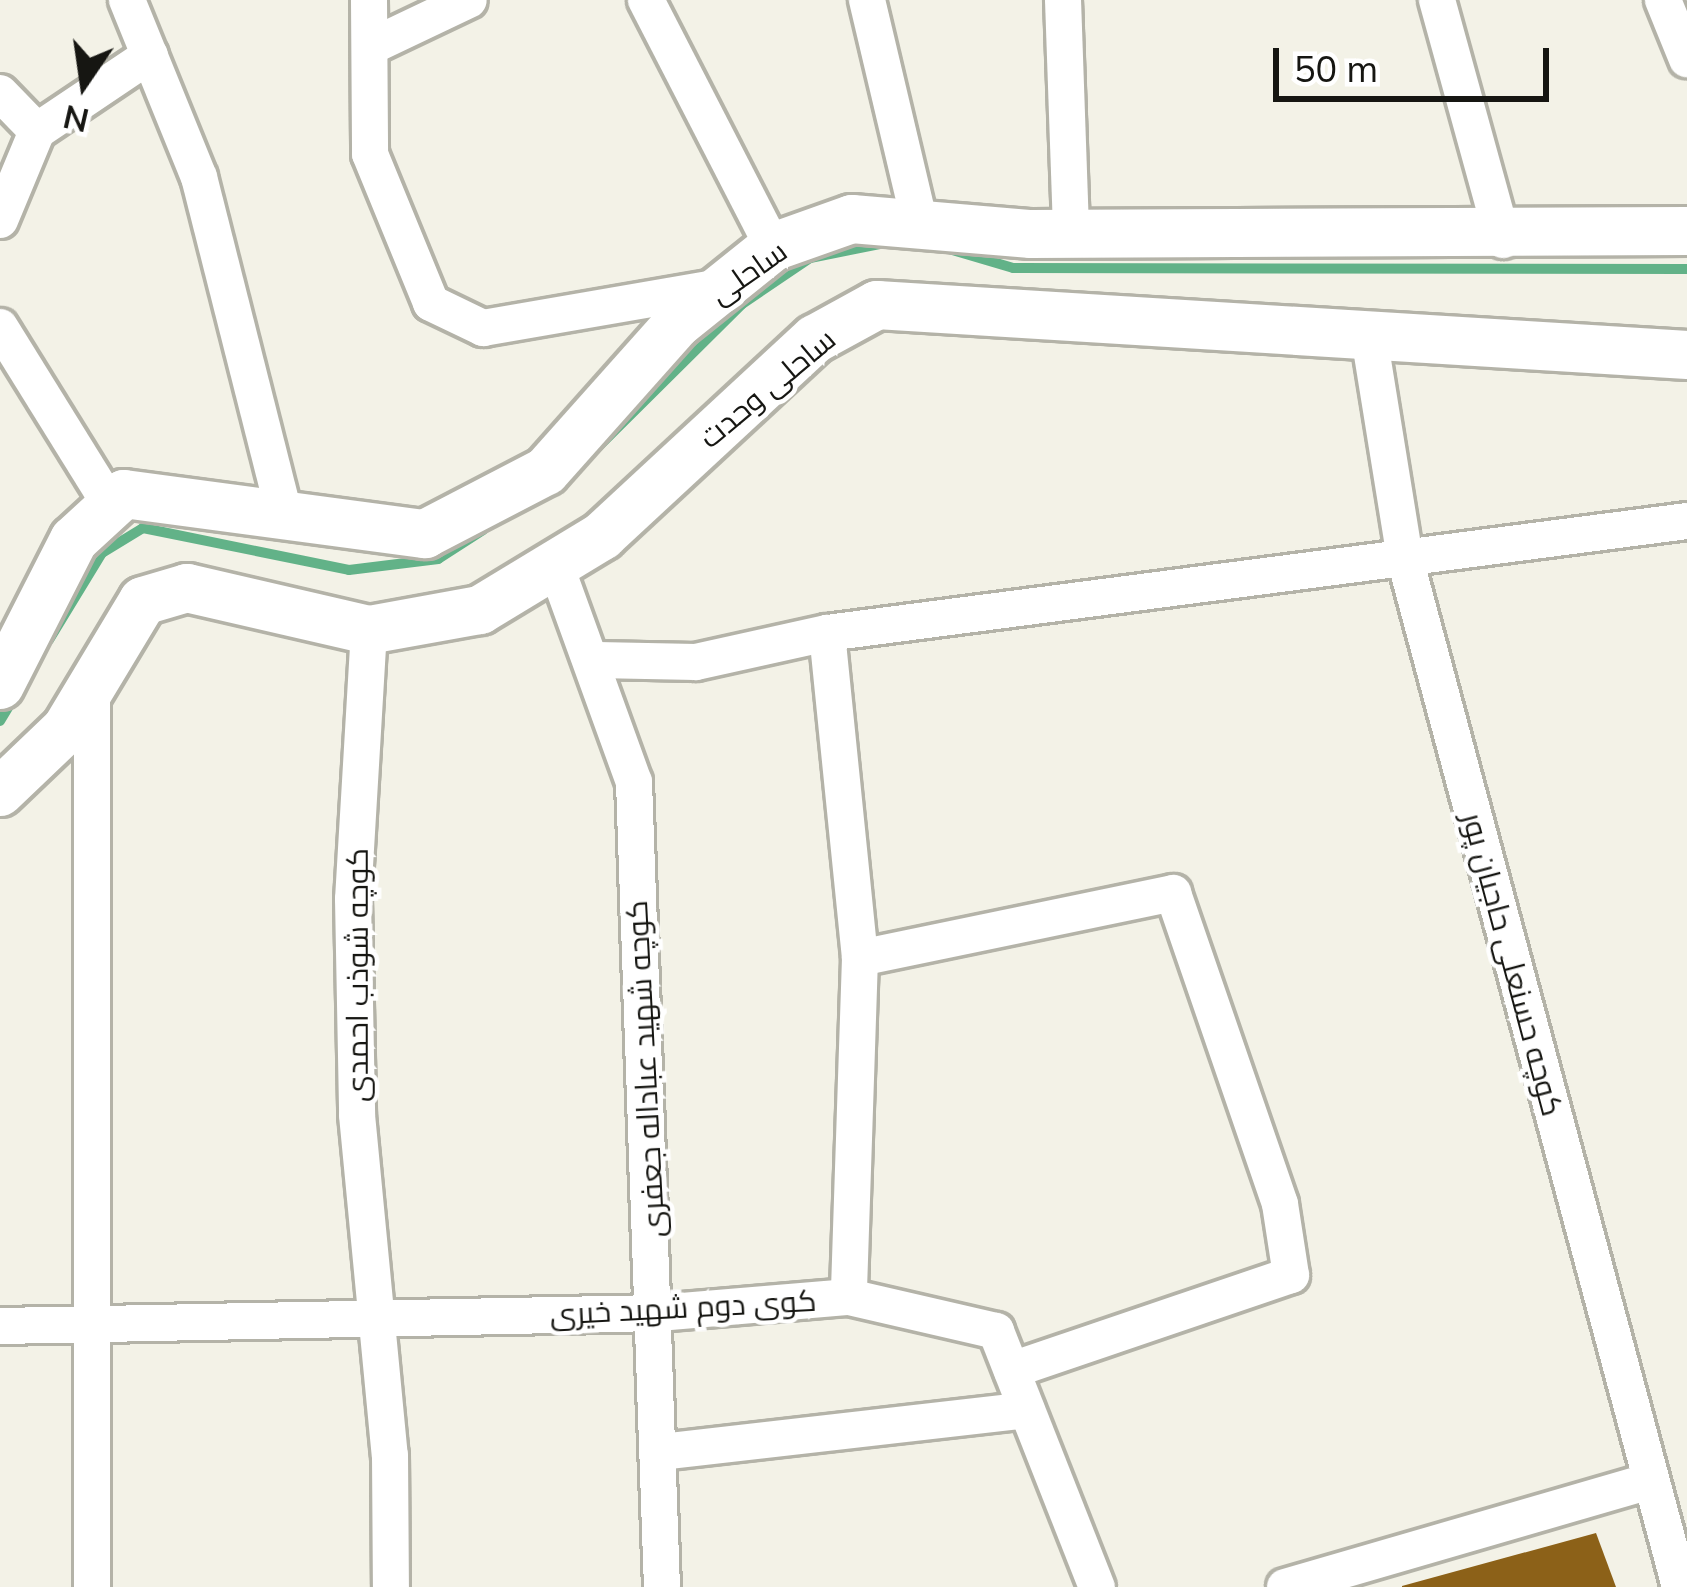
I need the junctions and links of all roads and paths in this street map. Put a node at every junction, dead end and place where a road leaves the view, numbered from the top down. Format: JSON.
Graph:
{"nodes":[{"id":1,"x":128,"y":0,"type":"edge"},
{"id":2,"x":369,"y":0,"type":"edge"},
{"id":3,"x":469,"y":0,"type":"edge"},
{"id":4,"x":646,"y":0,"type":"edge"},
{"id":5,"x":867,"y":0,"type":"edge"},
{"id":6,"x":1064,"y":0,"type":"edge"},
{"id":7,"x":1437,"y":0,"type":"edge"},
{"id":8,"x":1663,"y":0,"type":"edge"},
{"id":9,"x":372,"y":46,"type":"junction"},
{"id":10,"x":150,"y":55,"type":"junction"},
{"id":11,"x":1687,"y":59,"type":"edge"},
{"id":12,"x":0,"y":93,"type":"edge"},
{"id":13,"x":37,"y":131,"type":"junction"},
{"id":14,"x":0,"y":220,"type":"edge"},
{"id":15,"x":920,"y":225,"type":"junction"},
{"id":16,"x":1687,"y":231,"type":"edge"},
{"id":17,"x":1071,"y":232,"type":"junction"},
{"id":18,"x":1503,"y":240,"type":"junction"},
{"id":19,"x":772,"y":247,"type":"junction"},
{"id":20,"x":724,"y":286,"type":"junction"},
{"id":21,"x":0,"y":328,"type":"edge"},
{"id":22,"x":1369,"y":336,"type":"junction"},
{"id":23,"x":1687,"y":355,"type":"edge"},
{"id":24,"x":111,"y":506,"type":"junction"},
{"id":25,"x":284,"y":513,"type":"junction"},
{"id":26,"x":1687,"y":521,"type":"edge"},
{"id":27,"x":1405,"y":560,"type":"junction"},
{"id":28,"x":555,"y":565,"type":"junction"},
{"id":29,"x":14,"y":621,"type":"edge"},
{"id":30,"x":369,"y":630,"type":"junction"},
{"id":31,"x":827,"y":633,"type":"junction"},
{"id":32,"x":597,"y":660,"type":"junction"},
{"id":33,"x":92,"y":680,"type":"junction"},
{"id":34,"x":0,"y":685,"type":"edge"},
{"id":35,"x":0,"y":792,"type":"edge"},
{"id":36,"x":860,"y":958,"type":"junction"},
{"id":37,"x":849,"y":1298,"type":"junction"},
{"id":38,"x":658,"y":1313,"type":"junction"},
{"id":39,"x":380,"y":1319,"type":"junction"},
{"id":40,"x":91,"y":1322,"type":"junction"},
{"id":41,"x":0,"y":1327,"type":"edge"},
{"id":42,"x":1012,"y":1370,"type":"junction"},
{"id":43,"x":1028,"y":1410,"type":"junction"},
{"id":44,"x":660,"y":1452,"type":"junction"},
{"id":45,"x":1651,"y":1480,"type":"junction"},
{"id":46,"x":92,"y":1587,"type":"edge"},
{"id":47,"x":391,"y":1587,"type":"edge"},
{"id":48,"x":662,"y":1587,"type":"edge"},
{"id":49,"x":1097,"y":1587,"type":"edge"},
{"id":50,"x":1285,"y":1587,"type":"edge"},
{"id":51,"x":1679,"y":1587,"type":"edge"}],
"edges":[{"from":1,"to":10,"type":"street"},
{"from":2,"to":9,"type":"street"},
{"from":3,"to":9,"type":"street"},
{"from":4,"to":19,"type":"street"},
{"from":5,"to":15,"type":"street"},
{"from":6,"to":17,"type":"street"},
{"from":7,"to":18,"type":"street"},
{"from":8,"to":11,"type":"street"},
{"from":9,"to":20,"type":"street"},
{"from":10,"to":13,"type":"street"},
{"from":10,"to":25,"type":"street"},
{"from":12,"to":13,"type":"street"},
{"from":13,"to":14,"type":"street"},
{"from":15,"to":17,"type":"street","name":"ساحلی"},
{"from":15,"to":19,"type":"street","name":"ساحلی"},
{"from":16,"to":18,"type":"street","name":"ساحلی"},
{"from":17,"to":18,"type":"street","name":"ساحلی"},
{"from":19,"to":20,"type":"street","name":"ساحلی"},
{"from":20,"to":25,"type":"street","name":"ساحلی"},
{"from":21,"to":24,"type":"street"},
{"from":22,"to":23,"type":"street","name":"ساحلی وحدت"},
{"from":22,"to":27,"type":"street","name":"کوچه حسنعلی حاجیان پور"},
{"from":22,"to":28,"type":"street","name":"ساحلی وحدت"},
{"from":24,"to":25,"type":"street","name":"ساحلی"},
{"from":24,"to":29,"type":"street"},
{"from":26,"to":27,"type":"street"},
{"from":27,"to":31,"type":"street"},
{"from":27,"to":45,"type":"street","name":"کوچه حسنعلی حاجیان پور"},
{"from":28,"to":30,"type":"street","name":"ساحلی وحدت"},
{"from":28,"to":32,"type":"street","name":"کوچه شهید عباداله جعفری"},
{"from":29,"to":34,"type":"street"},
{"from":30,"to":33,"type":"street","name":"ساحلی وحدت"},
{"from":30,"to":39,"type":"street","name":"کوچه شوذب احمدی"},
{"from":31,"to":32,"type":"street"},
{"from":31,"to":36,"type":"street"},
{"from":32,"to":38,"type":"street","name":"کوچه شهید عباداله جعفری"},
{"from":33,"to":35,"type":"street","name":"ساحلی وحدت"},
{"from":33,"to":40,"type":"street"},
{"from":36,"to":37,"type":"street"},
{"from":36,"to":42,"type":"street"},
{"from":37,"to":38,"type":"street","name":"کوی دوم شهید خیری"},
{"from":37,"to":42,"type":"street","name":"کوی دوم شهید خیری"},
{"from":38,"to":39,"type":"street","name":"کوی دوم شهید خیری"},
{"from":38,"to":44,"type":"street","name":"کوچه شهید عباداله جعفری"},
{"from":39,"to":40,"type":"street","name":"کوی دوم شهید خیری"},
{"from":39,"to":47,"type":"street"},
{"from":40,"to":41,"type":"street","name":"کوی دوم شهید خیری"},
{"from":40,"to":46,"type":"street"},
{"from":42,"to":43,"type":"street","name":"کوی دوم شهید خیری"},
{"from":43,"to":44,"type":"street"},
{"from":43,"to":49,"type":"street","name":"کوی دوم شهید خیری"},
{"from":44,"to":48,"type":"street","name":"کوچه شهید عباداله جعفری"},
{"from":45,"to":50,"type":"street"},
{"from":45,"to":51,"type":"street","name":"کوچه حسنعلی حاجیان پور"}]}
